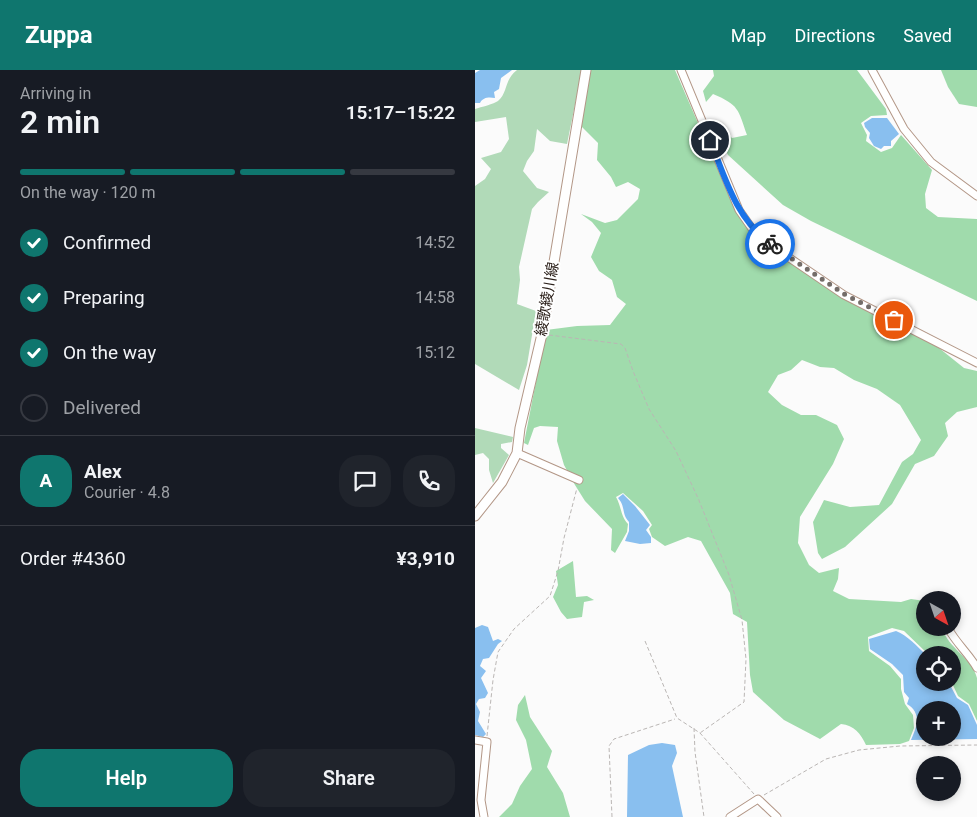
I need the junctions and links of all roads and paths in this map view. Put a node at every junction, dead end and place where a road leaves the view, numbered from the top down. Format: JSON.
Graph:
{"nodes":[{"id":1,"x":586,"y":70,"type":"edge"},
{"id":2,"x":681,"y":70,"type":"edge"},
{"id":3,"x":871,"y":70,"type":"edge"},
{"id":4,"x":977,"y":196,"type":"edge"},
{"id":5,"x":541,"y":334,"type":"junction"},
{"id":6,"x":977,"y":363,"type":"edge"},
{"id":7,"x":517,"y":453,"type":"junction"},
{"id":8,"x":579,"y":480,"type":"joint"},
{"id":9,"x":475,"y":516,"type":"edge"},
{"id":10,"x":953,"y":636,"type":"edge"},
{"id":11,"x":645,"y":641,"type":"dead end"},
{"id":12,"x":977,"y":652,"type":"edge"},
{"id":13,"x":971,"y":658,"type":"junction"},
{"id":14,"x":977,"y":668,"type":"edge"},
{"id":15,"x":677,"y":718,"type":"junction"},
{"id":16,"x":694,"y":728,"type":"junction"},
{"id":17,"x":700,"y":733,"type":"junction"},
{"id":18,"x":475,"y":740,"type":"edge"},
{"id":19,"x":487,"y":742,"type":"junction"},
{"id":20,"x":977,"y":745,"type":"edge"},
{"id":21,"x":758,"y":799,"type":"junction"},
{"id":22,"x":484,"y":817,"type":"edge"},
{"id":23,"x":612,"y":817,"type":"edge"},
{"id":24,"x":704,"y":817,"type":"edge"},
{"id":25,"x":730,"y":817,"type":"edge"},
{"id":26,"x":777,"y":817,"type":"edge"}],
"edges":[{"from":1,"to":5,"type":"main road","name":"綾歌綾川線"},
{"from":2,"to":6,"type":"street"},
{"from":3,"to":4,"type":"street"},
{"from":5,"to":7,"type":"main road","name":"綾歌綾川線"},
{"from":5,"to":17,"type":"path"},
{"from":7,"to":8,"type":"street"},
{"from":7,"to":9,"type":"main road","name":"綾歌綾川線"},
{"from":8,"to":19,"type":"path"},
{"from":10,"to":13,"type":"street"},
{"from":11,"to":15,"type":"path"},
{"from":12,"to":13,"type":"street"},
{"from":13,"to":14,"type":"street"},
{"from":15,"to":16,"type":"path"},
{"from":15,"to":23,"type":"path"},
{"from":16,"to":17,"type":"path"},
{"from":16,"to":24,"type":"path"},
{"from":17,"to":21,"type":"path"},
{"from":18,"to":19,"type":"street"},
{"from":19,"to":22,"type":"street"},
{"from":20,"to":21,"type":"path"},
{"from":21,"to":25,"type":"street"},
{"from":21,"to":26,"type":"street"}]}
